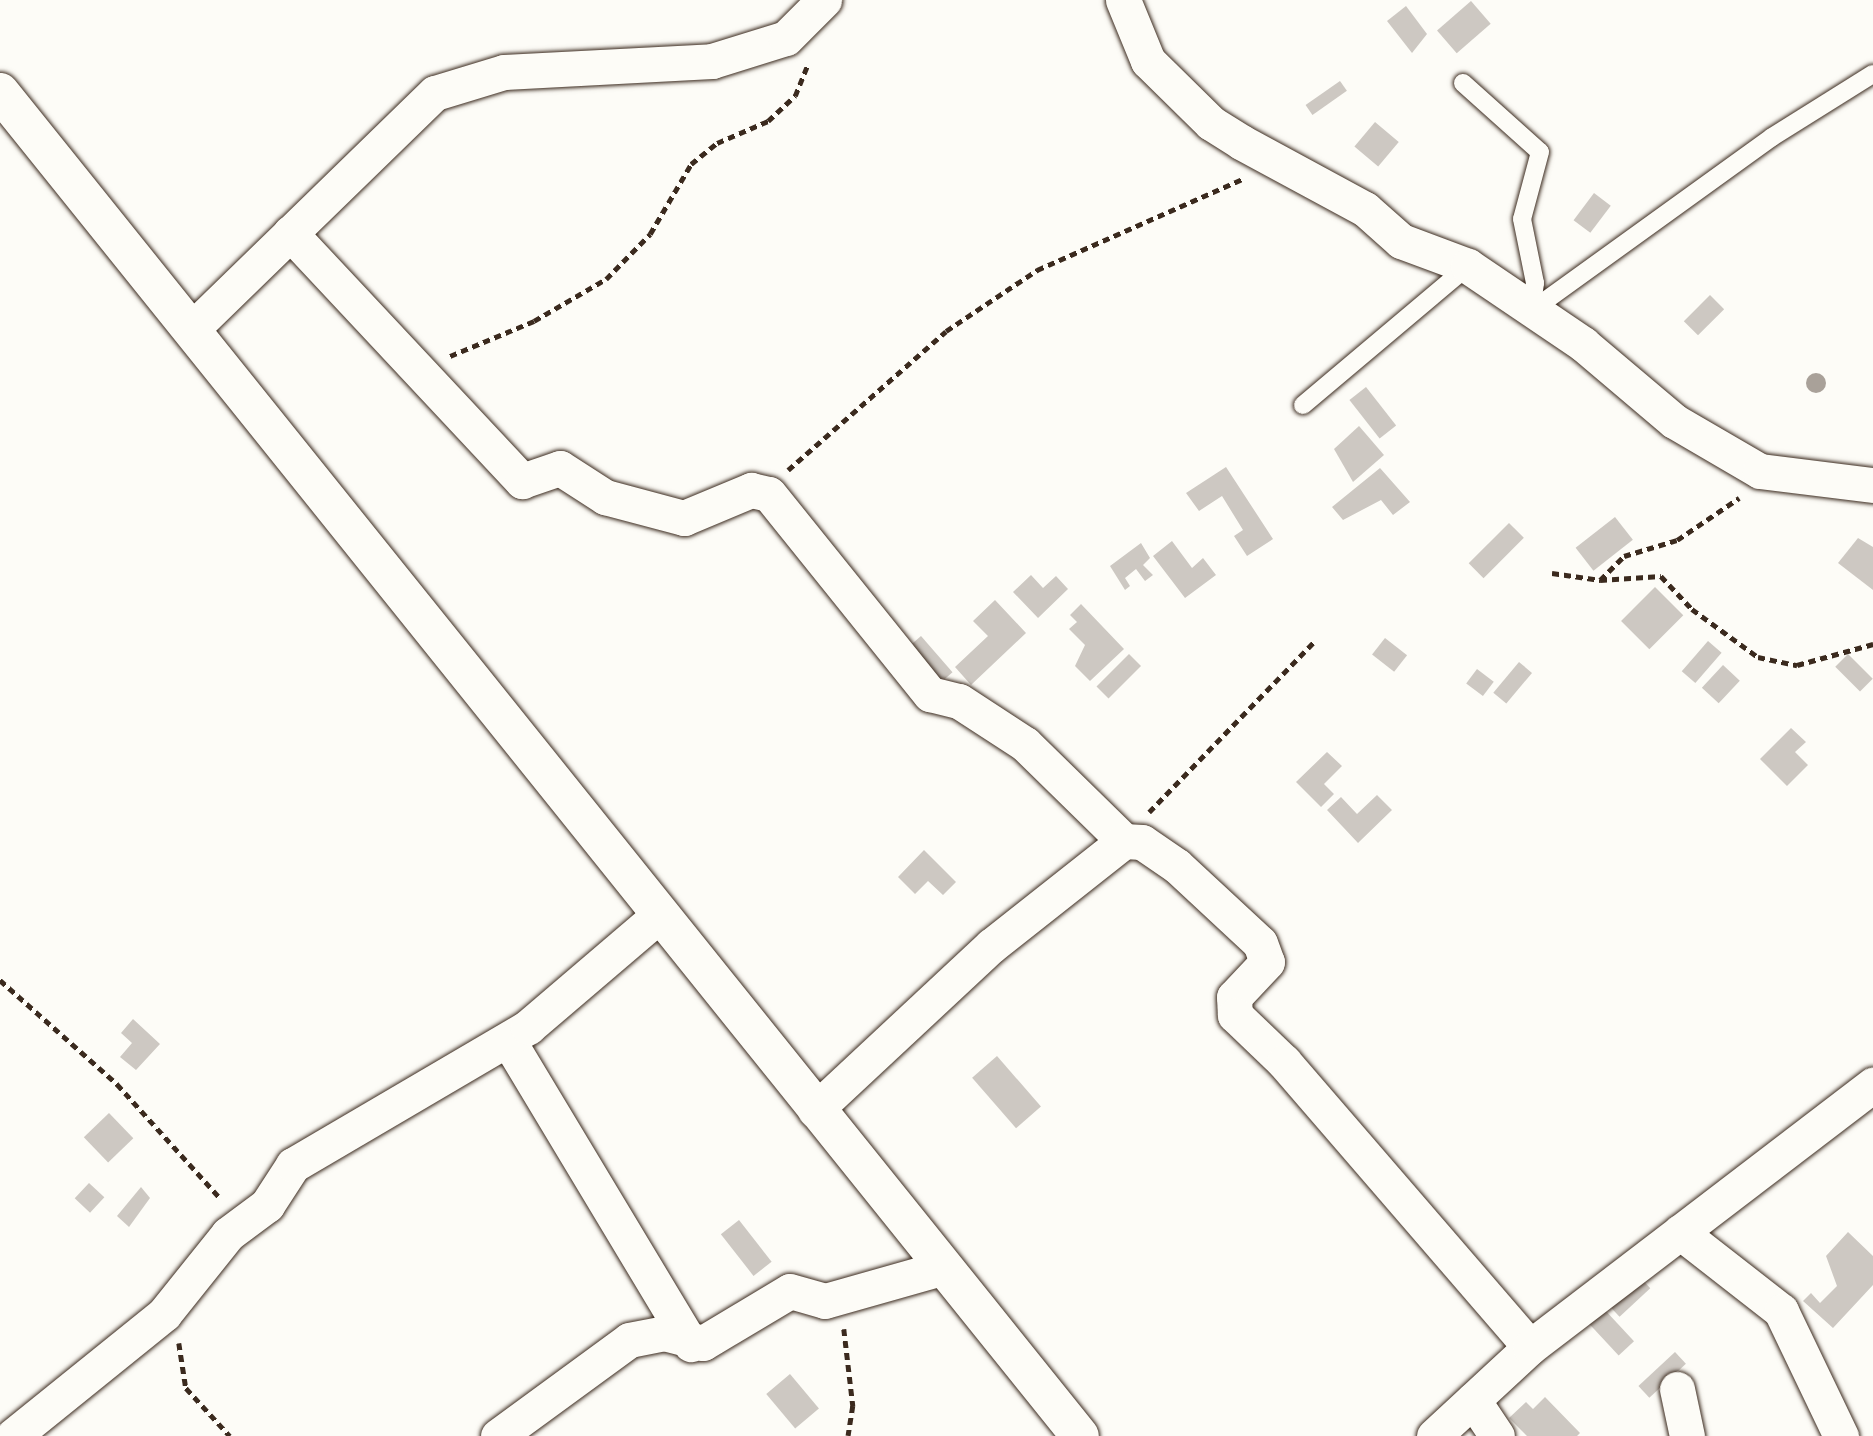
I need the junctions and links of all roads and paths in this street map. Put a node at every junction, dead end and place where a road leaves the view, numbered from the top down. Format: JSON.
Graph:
{"nodes":[{"id":1,"x":1123,"y":0,"type":"edge"},
{"id":2,"x":818,"y":8,"type":"edge"},
{"id":3,"x":1873,"y":74,"type":"edge"},
{"id":4,"x":1463,"y":83,"type":"dead end"},
{"id":5,"x":0,"y":92,"type":"edge"},
{"id":6,"x":1285,"y":164,"type":"junction"},
{"id":7,"x":290,"y":233,"type":"junction"},
{"id":8,"x":1468,"y":266,"type":"junction"},
{"id":9,"x":1531,"y":311,"type":"junction"},
{"id":10,"x":192,"y":328,"type":"junction"},
{"id":11,"x":424,"y":370,"type":"junction"},
{"id":12,"x":1303,"y":405,"type":"dead end"},
{"id":13,"x":1776,"y":475,"type":"junction"},
{"id":14,"x":1873,"y":485,"type":"edge"},
{"id":15,"x":763,"y":490,"type":"junction"},
{"id":16,"x":1552,"y":573,"type":"dead end"},
{"id":17,"x":1600,"y":580,"type":"junction"},
{"id":18,"x":1314,"y":642,"type":"dead end"},
{"id":19,"x":1873,"y":644,"type":"edge"},
{"id":20,"x":1124,"y":841,"type":"junction"},
{"id":21,"x":658,"y":916,"type":"junction"},
{"id":22,"x":0,"y":980,"type":"edge"},
{"id":23,"x":509,"y":1040,"type":"junction"},
{"id":24,"x":1873,"y":1085,"type":"edge"},
{"id":25,"x":815,"y":1110,"type":"junction"},
{"id":26,"x":243,"y":1221,"type":"junction"},
{"id":27,"x":1680,"y":1232,"type":"junction"},
{"id":28,"x":942,"y":1268,"type":"junction"},
{"id":29,"x":840,"y":1298,"type":"junction"},
{"id":30,"x":170,"y":1306,"type":"junction"},
{"id":31,"x":691,"y":1344,"type":"junction"},
{"id":32,"x":1530,"y":1347,"type":"junction"},
{"id":33,"x":1677,"y":1389,"type":"dead end"},
{"id":34,"x":1473,"y":1400,"type":"junction"},
{"id":35,"x":13,"y":1436,"type":"edge"},
{"id":36,"x":230,"y":1436,"type":"edge"},
{"id":37,"x":498,"y":1436,"type":"edge"},
{"id":38,"x":848,"y":1436,"type":"edge"},
{"id":39,"x":1080,"y":1436,"type":"edge"},
{"id":40,"x":1434,"y":1436,"type":"edge"},
{"id":41,"x":1497,"y":1436,"type":"edge"},
{"id":42,"x":1687,"y":1436,"type":"edge"},
{"id":43,"x":1841,"y":1436,"type":"edge"}],
"edges":[{"from":1,"to":6,"type":"street"},
{"from":2,"to":7,"type":"street"},
{"from":2,"to":11,"type":"path"},
{"from":3,"to":9,"type":"lane"},
{"from":4,"to":9,"type":"lane"},
{"from":5,"to":10,"type":"main road"},
{"from":6,"to":8,"type":"street"},
{"from":6,"to":15,"type":"path"},
{"from":7,"to":10,"type":"street"},
{"from":7,"to":11,"type":"street"},
{"from":8,"to":9,"type":"street"},
{"from":8,"to":12,"type":"lane"},
{"from":9,"to":13,"type":"street"},
{"from":10,"to":21,"type":"main road"},
{"from":11,"to":15,"type":"street"},
{"from":13,"to":14,"type":"street"},
{"from":13,"to":17,"type":"path"},
{"from":15,"to":20,"type":"street"},
{"from":16,"to":17,"type":"path"},
{"from":17,"to":19,"type":"path"},
{"from":18,"to":20,"type":"path"},
{"from":20,"to":25,"type":"street"},
{"from":20,"to":32,"type":"street"},
{"from":21,"to":23,"type":"street"},
{"from":21,"to":25,"type":"main road"},
{"from":22,"to":26,"type":"path"},
{"from":23,"to":26,"type":"street"},
{"from":23,"to":31,"type":"street"},
{"from":24,"to":27,"type":"street"},
{"from":25,"to":28,"type":"main road"},
{"from":26,"to":30,"type":"street"},
{"from":27,"to":32,"type":"street"},
{"from":27,"to":43,"type":"street"},
{"from":28,"to":29,"type":"street"},
{"from":28,"to":39,"type":"main road"},
{"from":29,"to":31,"type":"street"},
{"from":29,"to":38,"type":"path"},
{"from":30,"to":35,"type":"street"},
{"from":30,"to":36,"type":"path"},
{"from":31,"to":37,"type":"street"},
{"from":32,"to":34,"type":"street"},
{"from":33,"to":42,"type":"street"},
{"from":34,"to":40,"type":"street"},
{"from":34,"to":41,"type":"street"}]}
